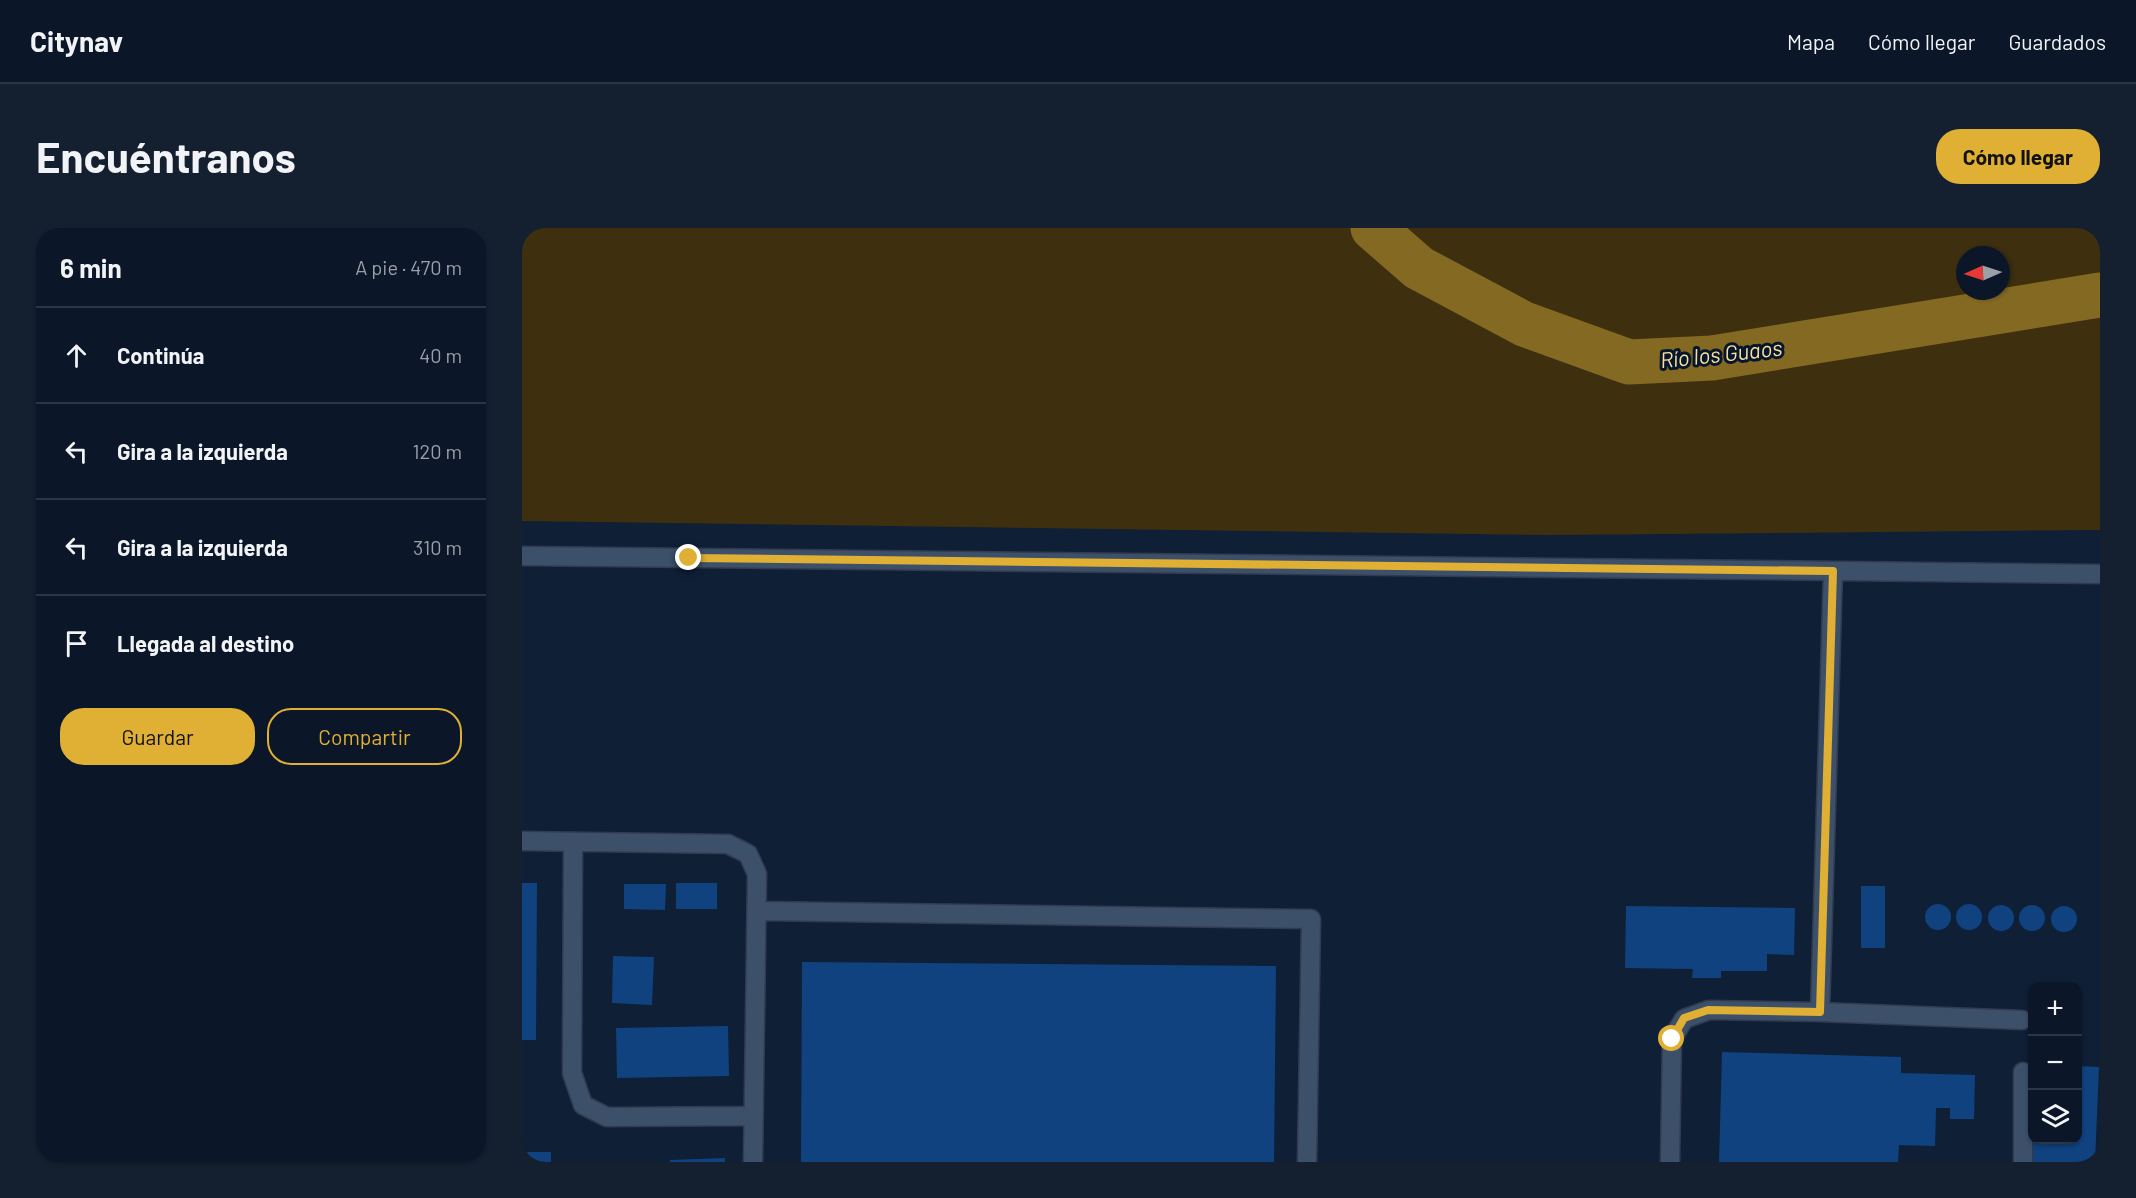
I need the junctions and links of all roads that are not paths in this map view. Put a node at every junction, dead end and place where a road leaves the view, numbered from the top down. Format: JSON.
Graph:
{"nodes":[{"id":1,"x":522,"y":556,"type":"edge"},
{"id":2,"x":1833,"y":571,"type":"junction"},
{"id":3,"x":2100,"y":574,"type":"edge"},
{"id":4,"x":522,"y":841,"type":"edge"},
{"id":5,"x":573,"y":842,"type":"junction"},
{"id":6,"x":757,"y":911,"type":"junction"},
{"id":7,"x":1820,"y":1012,"type":"junction"},
{"id":8,"x":2022,"y":1020,"type":"dead end"},
{"id":9,"x":2023,"y":1072,"type":"dead end"},
{"id":10,"x":753,"y":1116,"type":"junction"},
{"id":11,"x":753,"y":1162,"type":"edge"},
{"id":12,"x":1307,"y":1162,"type":"edge"},
{"id":13,"x":1670,"y":1162,"type":"edge"},
{"id":14,"x":2023,"y":1162,"type":"edge"}],
"edges":[{"from":1,"to":2,"type":"street"},
{"from":2,"to":3,"type":"street"},
{"from":2,"to":7,"type":"street"},
{"from":4,"to":5,"type":"street"},
{"from":5,"to":6,"type":"street"},
{"from":5,"to":10,"type":"street"},
{"from":6,"to":10,"type":"street"},
{"from":6,"to":12,"type":"street"},
{"from":7,"to":8,"type":"street"},
{"from":7,"to":13,"type":"street"},
{"from":9,"to":14,"type":"street"},
{"from":10,"to":11,"type":"street"}]}
